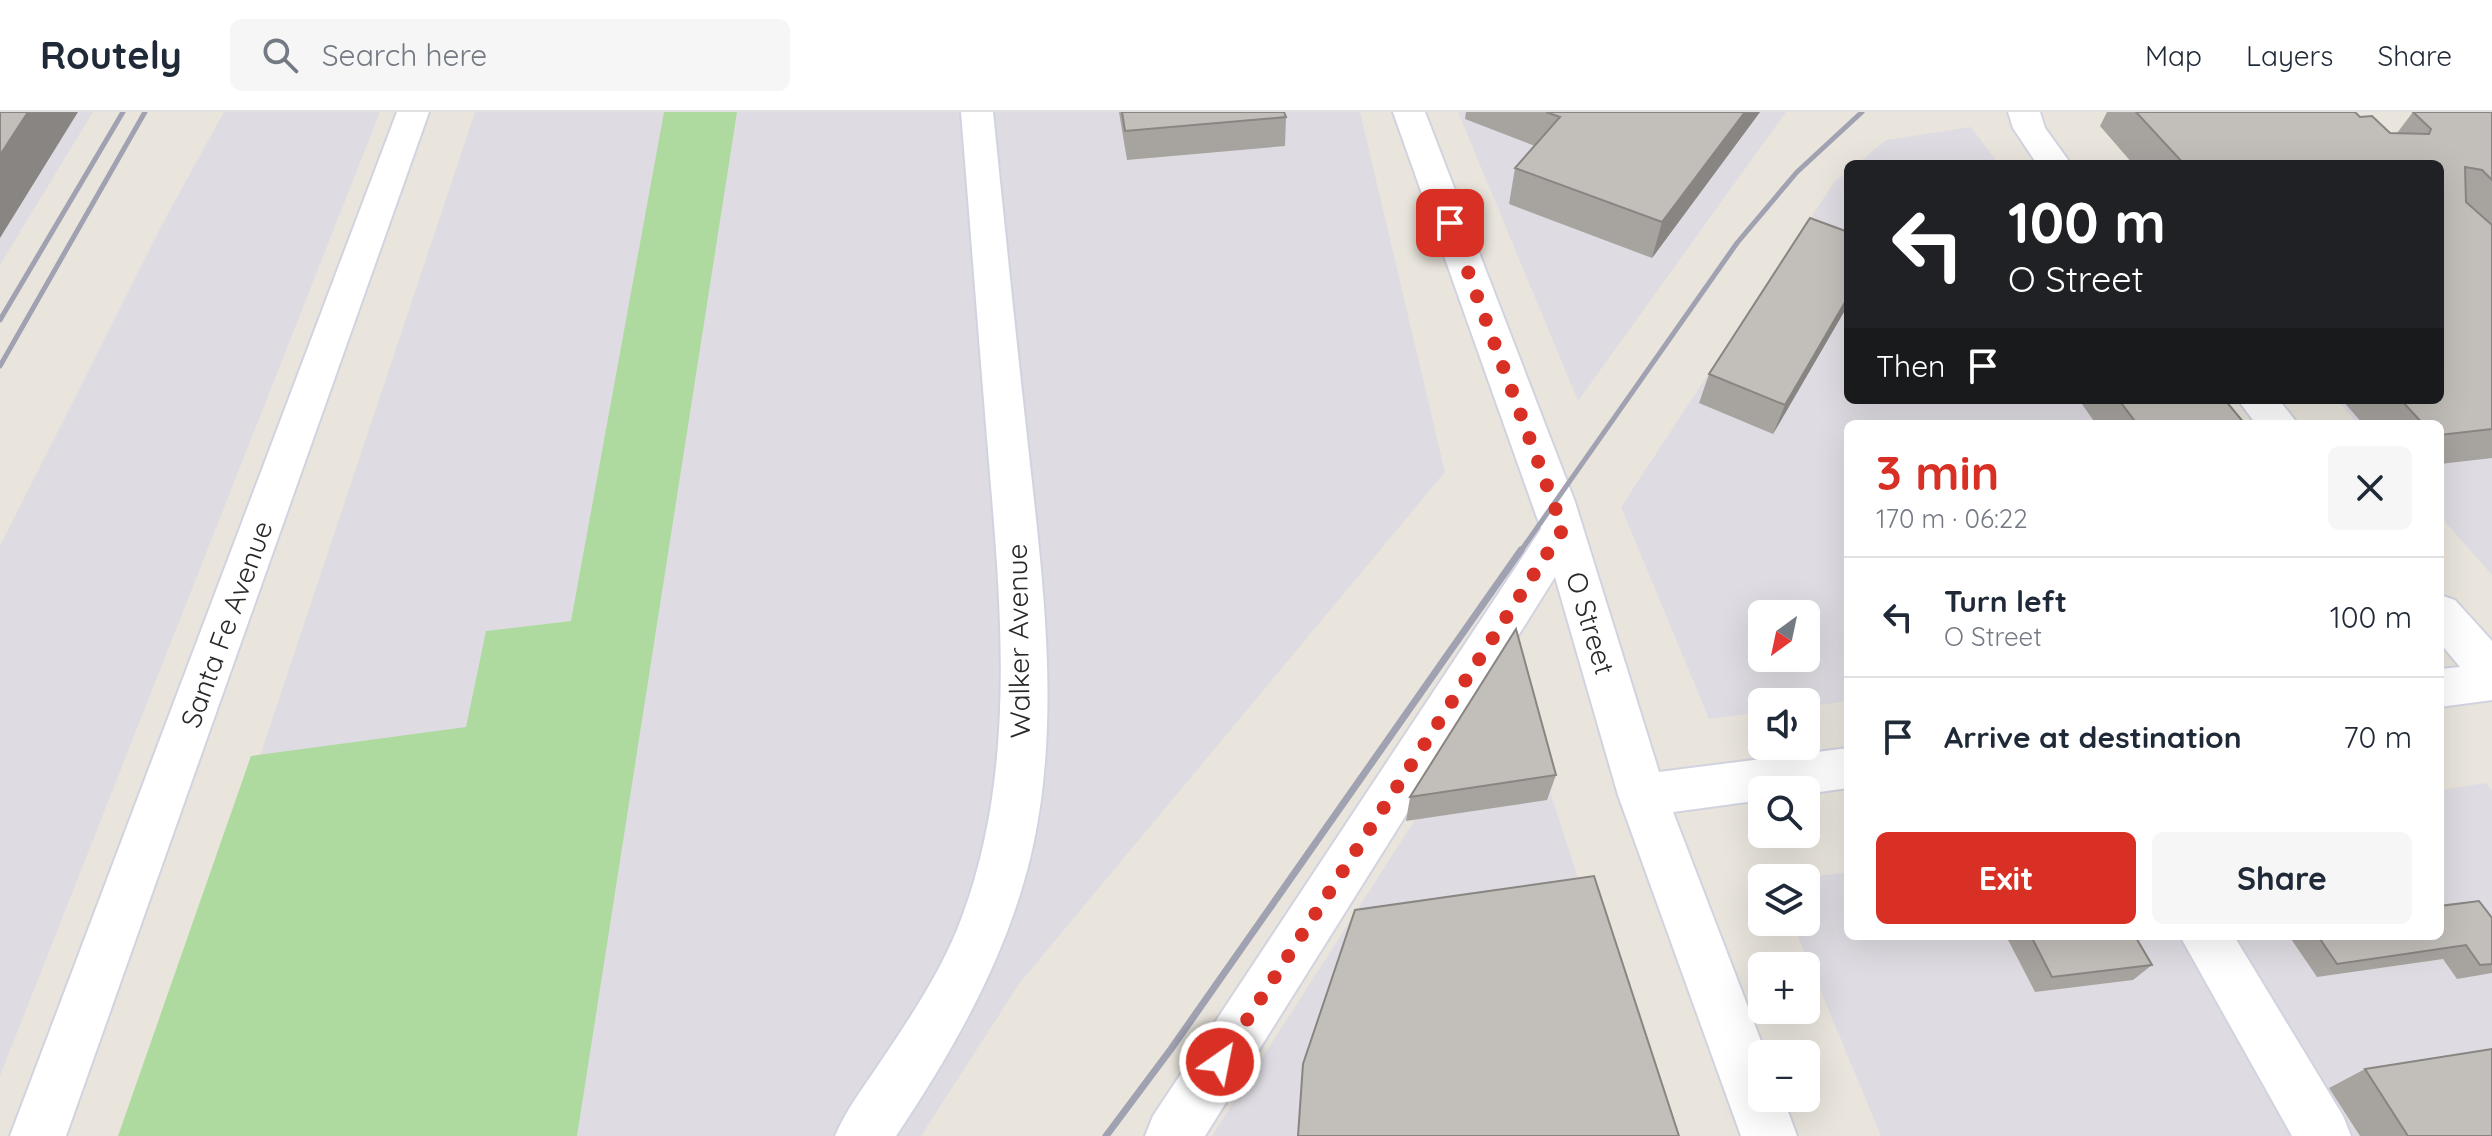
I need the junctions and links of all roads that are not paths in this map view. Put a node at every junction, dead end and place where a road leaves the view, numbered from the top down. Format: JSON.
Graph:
{"nodes":[{"id":1,"x":413,"y":112,"type":"edge"},
{"id":2,"x":977,"y":112,"type":"edge"},
{"id":3,"x":1409,"y":112,"type":"edge"},
{"id":4,"x":2024,"y":112,"type":"edge"},
{"id":5,"x":2051,"y":160,"type":"edge"},
{"id":6,"x":2260,"y":404,"type":"edge"},
{"id":7,"x":2274,"y":420,"type":"edge"},
{"id":8,"x":1563,"y":529,"type":"junction"},
{"id":9,"x":2444,"y":617,"type":"edge"},
{"id":10,"x":2492,"y":672,"type":"edge"},
{"id":11,"x":2492,"y":681,"type":"edge"},
{"id":12,"x":2444,"y":687,"type":"edge"},
{"id":13,"x":1844,"y":769,"type":"edge"},
{"id":14,"x":1642,"y":795,"type":"junction"},
{"id":15,"x":2208,"y":940,"type":"edge"},
{"id":16,"x":1183,"y":1129,"type":"edge"},
{"id":17,"x":38,"y":1136,"type":"edge"},
{"id":18,"x":863,"y":1136,"type":"edge"},
{"id":19,"x":1769,"y":1136,"type":"edge"},
{"id":20,"x":2323,"y":1136,"type":"edge"}],
"edges":[{"from":1,"to":17,"type":"street","name":"Santa Fe Avenue"},
{"from":2,"to":18,"type":"street","name":"Walker Avenue"},
{"from":3,"to":8,"type":"street","name":"O Street"},
{"from":4,"to":5,"type":"street"},
{"from":6,"to":7,"type":"street"},
{"from":8,"to":14,"type":"street","name":"O Street"},
{"from":8,"to":16,"type":"street"},
{"from":9,"to":10,"type":"street"},
{"from":11,"to":12,"type":"street"},
{"from":13,"to":14,"type":"street"},
{"from":14,"to":19,"type":"street","name":"O Street"},
{"from":15,"to":20,"type":"street"}]}
